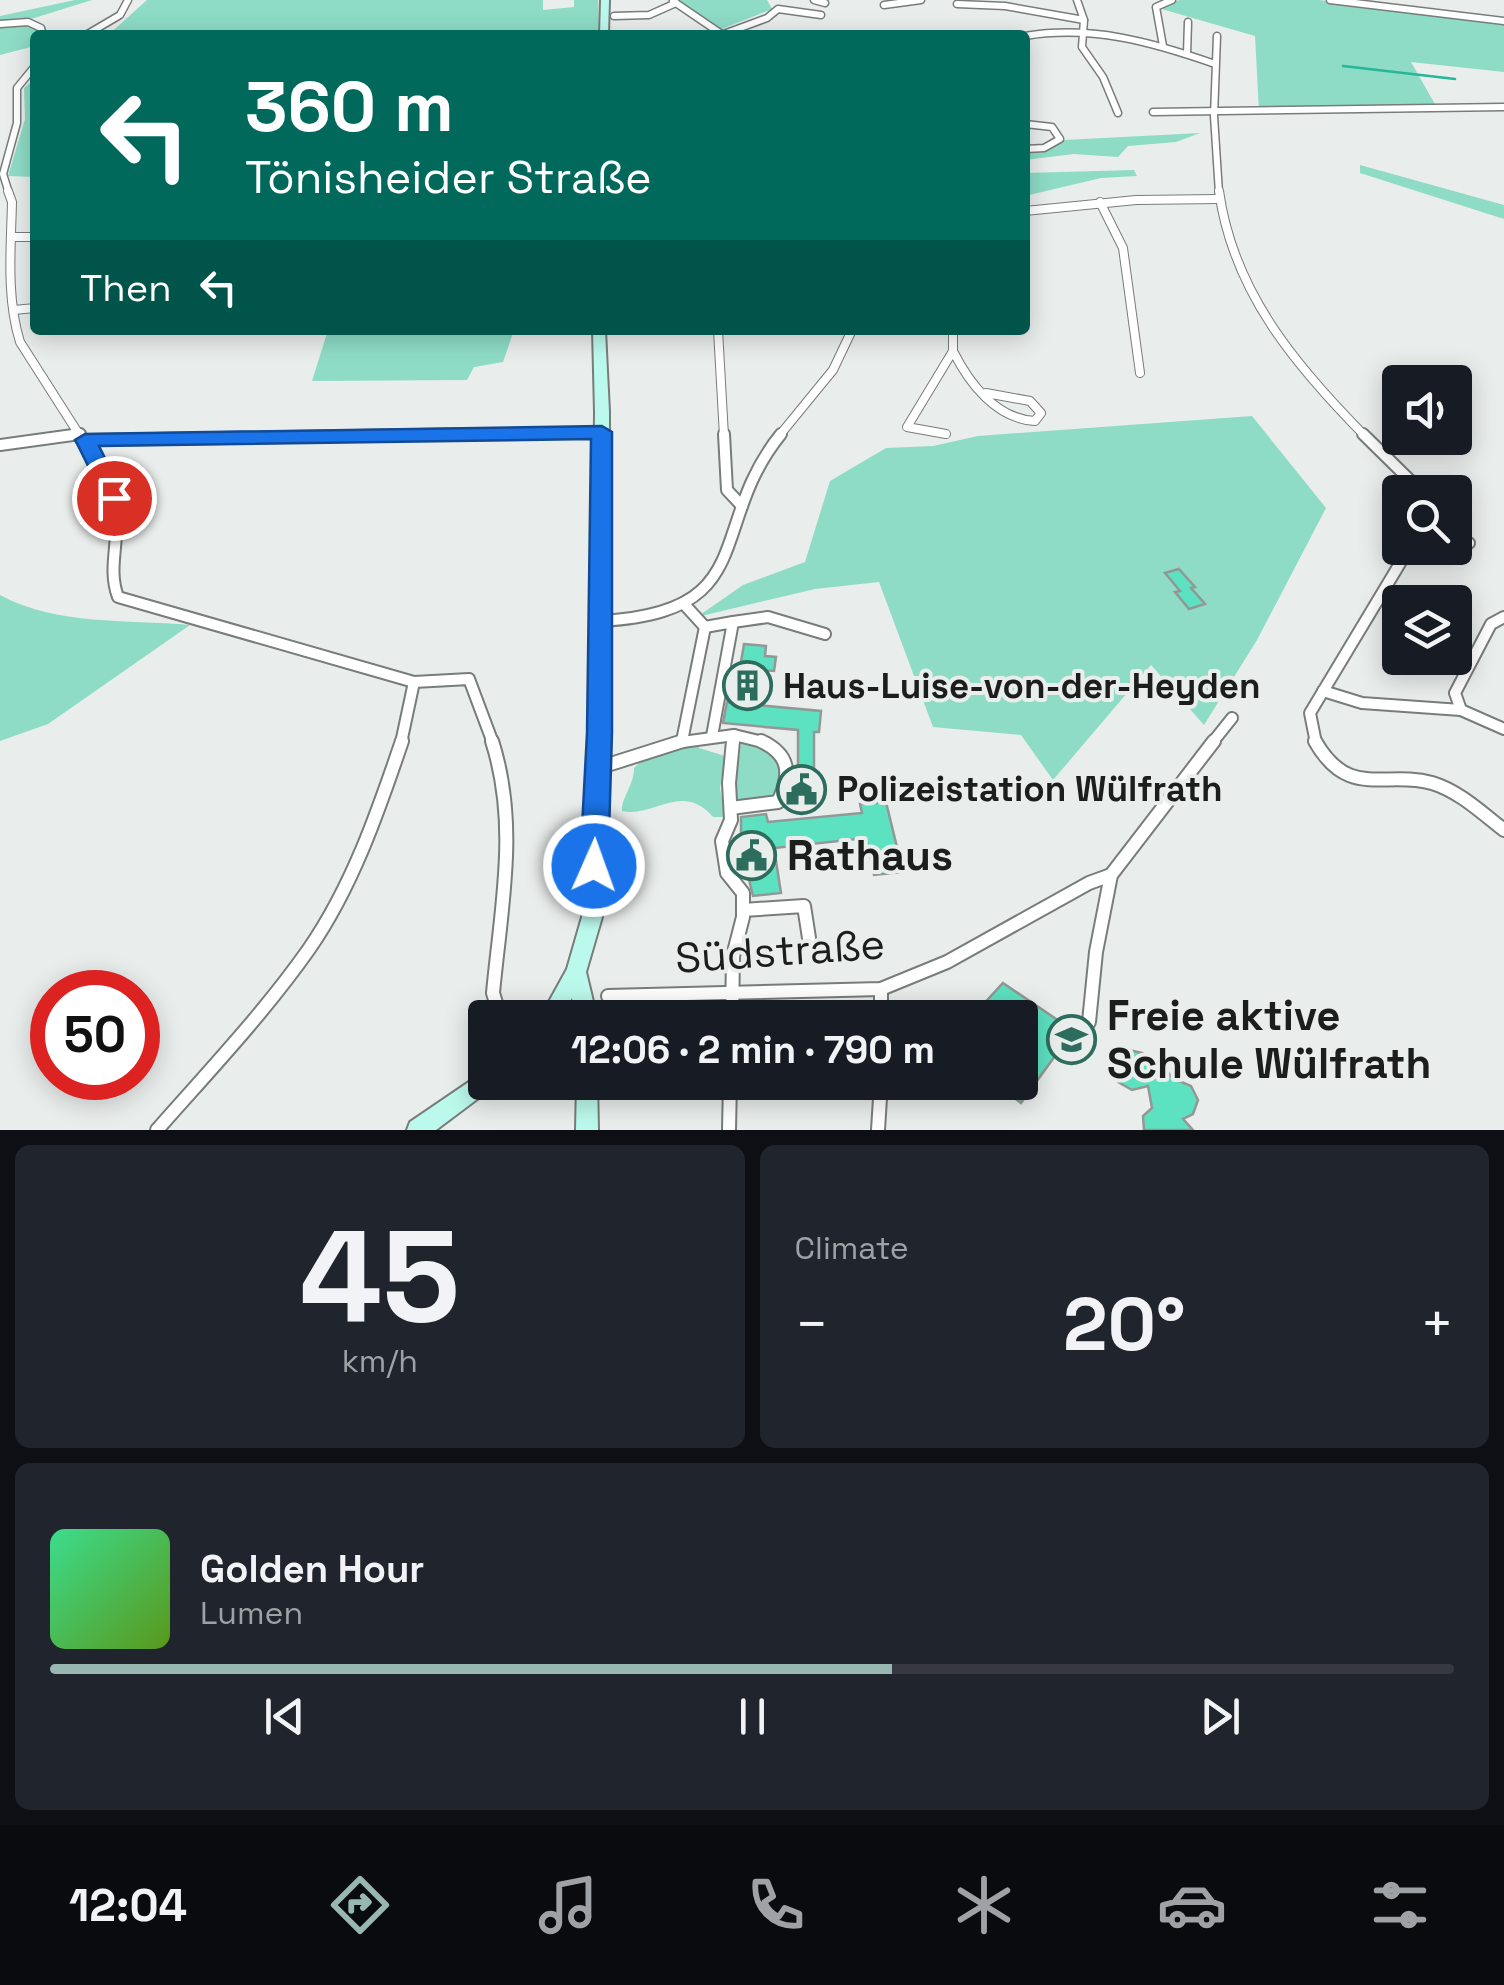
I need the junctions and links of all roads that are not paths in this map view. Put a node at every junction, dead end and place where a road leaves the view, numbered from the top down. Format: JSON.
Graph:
{"nodes":[{"id":1,"x":128,"y":0,"type":"edge"},
{"id":2,"x":605,"y":0,"type":"edge"},
{"id":3,"x":771,"y":0,"type":"edge"},
{"id":4,"x":814,"y":0,"type":"edge"},
{"id":5,"x":1076,"y":0,"type":"edge"},
{"id":6,"x":1172,"y":0,"type":"edge"},
{"id":7,"x":1330,"y":0,"type":"edge"},
{"id":8,"x":923,"y":1,"type":"edge"},
{"id":9,"x":674,"y":2,"type":"edge"},
{"id":10,"x":825,"y":3,"type":"dead end"},
{"id":11,"x":957,"y":4,"type":"dead end"},
{"id":12,"x":884,"y":5,"type":"dead end"},
{"id":13,"x":778,"y":9,"type":"junction"},
{"id":14,"x":808,"y":12,"type":"junction"},
{"id":15,"x":821,"y":15,"type":"dead end"},
{"id":16,"x":614,"y":16,"type":"dead end"},
{"id":17,"x":1084,"y":20,"type":"junction"},
{"id":18,"x":1504,"y":21,"type":"edge"},
{"id":19,"x":1188,"y":22,"type":"dead end"},
{"id":20,"x":0,"y":24,"type":"edge"},
{"id":21,"x":804,"y":25,"type":"dead end"},
{"id":22,"x":39,"y":30,"type":"edge"},
{"id":23,"x":94,"y":30,"type":"edge"},
{"id":24,"x":604,"y":30,"type":"edge"},
{"id":25,"x":715,"y":30,"type":"edge"},
{"id":26,"x":736,"y":30,"type":"edge"},
{"id":27,"x":1082,"y":30,"type":"junction"},
{"id":28,"x":1030,"y":35,"type":"edge"},
{"id":29,"x":1217,"y":36,"type":"dead end"},
{"id":30,"x":1163,"y":46,"type":"junction"},
{"id":31,"x":1187,"y":54,"type":"junction"},
{"id":32,"x":1215,"y":64,"type":"junction"},
{"id":33,"x":30,"y":72,"type":"edge"},
{"id":34,"x":1504,"y":107,"type":"edge"},
{"id":35,"x":1153,"y":112,"type":"dead end"},
{"id":36,"x":1214,"y":112,"type":"junction"},
{"id":37,"x":1118,"y":113,"type":"dead end"},
{"id":38,"x":1030,"y":125,"type":"edge"},
{"id":39,"x":1030,"y":149,"type":"edge"},
{"id":40,"x":2,"y":174,"type":"edge"},
{"id":41,"x":1220,"y":199,"type":"junction"},
{"id":42,"x":1100,"y":202,"type":"junction"},
{"id":43,"x":1030,"y":210,"type":"edge"},
{"id":44,"x":12,"y":237,"type":"junction"},
{"id":45,"x":30,"y":237,"type":"edge"},
{"id":46,"x":30,"y":308,"type":"edge"},
{"id":47,"x":14,"y":310,"type":"junction"},
{"id":48,"x":599,"y":335,"type":"edge"},
{"id":49,"x":718,"y":335,"type":"edge"},
{"id":50,"x":850,"y":335,"type":"edge"},
{"id":51,"x":953,"y":335,"type":"edge"},
{"id":52,"x":953,"y":352,"type":"junction"},
{"id":53,"x":1140,"y":373,"type":"dead end"},
{"id":54,"x":986,"y":393,"type":"junction"},
{"id":55,"x":602,"y":432,"type":"junction"},
{"id":56,"x":946,"y":434,"type":"dead end"},
{"id":57,"x":82,"y":437,"type":"junction"},
{"id":58,"x":0,"y":445,"type":"edge"},
{"id":59,"x":1406,"y":475,"type":"edge"},
{"id":60,"x":742,"y":506,"type":"junction"},
{"id":61,"x":1399,"y":565,"type":"edge"},
{"id":62,"x":683,"y":603,"type":"junction"},
{"id":63,"x":1504,"y":617,"type":"edge"},
{"id":64,"x":600,"y":621,"type":"junction"},
{"id":65,"x":733,"y":622,"type":"junction"},
{"id":66,"x":704,"y":627,"type":"junction"},
{"id":67,"x":825,"y":634,"type":"dead end"},
{"id":68,"x":414,"y":682,"type":"junction"},
{"id":69,"x":1323,"y":691,"type":"junction"},
{"id":70,"x":1460,"y":710,"type":"junction"},
{"id":71,"x":1232,"y":718,"type":"dead end"},
{"id":72,"x":1504,"y":729,"type":"edge"},
{"id":73,"x":734,"y":735,"type":"junction"},
{"id":74,"x":712,"y":736,"type":"junction"},
{"id":75,"x":682,"y":741,"type":"junction"},
{"id":76,"x":598,"y":768,"type":"junction"},
{"id":77,"x":732,"y":808,"type":"junction"},
{"id":78,"x":1504,"y":830,"type":"edge"},
{"id":79,"x":1111,"y":875,"type":"junction"},
{"id":80,"x":743,"y":910,"type":"junction"},
{"id":81,"x":809,"y":938,"type":"dead end"},
{"id":82,"x":576,"y":972,"type":"junction"},
{"id":83,"x":881,"y":988,"type":"junction"},
{"id":84,"x":732,"y":990,"type":"junction"},
{"id":85,"x":608,"y":996,"type":"dead end"},
{"id":86,"x":496,"y":1000,"type":"edge"},
{"id":87,"x":560,"y":1000,"type":"edge"},
{"id":88,"x":583,"y":1000,"type":"edge"},
{"id":89,"x":732,"y":1000,"type":"edge"},
{"id":90,"x":881,"y":1000,"type":"edge"},
{"id":91,"x":1089,"y":1022,"type":"dead end"},
{"id":92,"x":468,"y":1093,"type":"edge"},
{"id":93,"x":587,"y":1100,"type":"edge"},
{"id":94,"x":730,"y":1100,"type":"edge"},
{"id":95,"x":880,"y":1100,"type":"edge"},
{"id":96,"x":157,"y":1130,"type":"edge"},
{"id":97,"x":418,"y":1130,"type":"edge"},
{"id":98,"x":586,"y":1130,"type":"edge"},
{"id":99,"x":729,"y":1130,"type":"edge"},
{"id":100,"x":878,"y":1130,"type":"edge"}],
"edges":[{"from":1,"to":23,"type":"street"},
{"from":2,"to":24,"type":"main road"},
{"from":3,"to":13,"type":"street"},
{"from":4,"to":10,"type":"street"},
{"from":5,"to":17,"type":"street"},
{"from":6,"to":30,"type":"street"},
{"from":7,"to":18,"type":"street"},
{"from":8,"to":12,"type":"street"},
{"from":9,"to":16,"type":"street"},
{"from":9,"to":25,"type":"street"},
{"from":11,"to":17,"type":"street"},
{"from":13,"to":14,"type":"street"},
{"from":13,"to":26,"type":"street"},
{"from":14,"to":15,"type":"street"},
{"from":14,"to":21,"type":"street"},
{"from":17,"to":27,"type":"street"},
{"from":19,"to":31,"type":"street"},
{"from":20,"to":22,"type":"street"},
{"from":27,"to":28,"type":"street"},
{"from":27,"to":30,"type":"street"},
{"from":27,"to":37,"type":"street"},
{"from":29,"to":32,"type":"street"},
{"from":30,"to":31,"type":"street"},
{"from":31,"to":32,"type":"street"},
{"from":32,"to":36,"type":"street"},
{"from":33,"to":40,"type":"street"},
{"from":34,"to":36,"type":"street"},
{"from":35,"to":36,"type":"street"},
{"from":36,"to":41,"type":"street"},
{"from":38,"to":39,"type":"street"},
{"from":40,"to":44,"type":"street"},
{"from":41,"to":42,"type":"street"},
{"from":41,"to":59,"type":"street"},
{"from":42,"to":43,"type":"street"},
{"from":42,"to":53,"type":"street"},
{"from":44,"to":45,"type":"street"},
{"from":44,"to":47,"type":"street"},
{"from":46,"to":47,"type":"street"},
{"from":47,"to":57,"type":"street"},
{"from":48,"to":55,"type":"main road"},
{"from":49,"to":60,"type":"street"},
{"from":50,"to":60,"type":"street"},
{"from":51,"to":52,"type":"street"},
{"from":52,"to":54,"type":"street"},
{"from":52,"to":56,"type":"street"},
{"from":54,"to":54,"type":"street"},
{"from":55,"to":57,"type":"street"},
{"from":55,"to":64,"type":"main road"},
{"from":57,"to":58,"type":"street"},
{"from":57,"to":68,"type":"street"},
{"from":60,"to":62,"type":"street"},
{"from":61,"to":69,"type":"street"},
{"from":62,"to":64,"type":"street"},
{"from":62,"to":66,"type":"street"},
{"from":63,"to":70,"type":"street"},
{"from":64,"to":76,"type":"main road"},
{"from":65,"to":66,"type":"street"},
{"from":65,"to":67,"type":"street"},
{"from":65,"to":74,"type":"street"},
{"from":66,"to":75,"type":"street"},
{"from":68,"to":86,"type":"street"},
{"from":68,"to":96,"type":"street"},
{"from":69,"to":70,"type":"street"},
{"from":69,"to":78,"type":"street"},
{"from":70,"to":72,"type":"street"},
{"from":71,"to":79,"type":"street"},
{"from":73,"to":74,"type":"street"},
{"from":73,"to":77,"type":"street"},
{"from":73,"to":77,"type":"street"},
{"from":74,"to":75,"type":"street"},
{"from":75,"to":76,"type":"street"},
{"from":76,"to":82,"type":"main road"},
{"from":77,"to":80,"type":"street"},
{"from":79,"to":83,"type":"street","name":"Südstraße"},
{"from":79,"to":91,"type":"street"},
{"from":80,"to":81,"type":"street"},
{"from":80,"to":84,"type":"street"},
{"from":82,"to":87,"type":"main road"},
{"from":82,"to":88,"type":"main road"},
{"from":83,"to":84,"type":"street","name":"Südstraße"},
{"from":83,"to":90,"type":"street"},
{"from":84,"to":85,"type":"street","name":"Südstraße"},
{"from":84,"to":89,"type":"street"},
{"from":92,"to":97,"type":"main road"},
{"from":93,"to":98,"type":"main road"},
{"from":94,"to":99,"type":"street"},
{"from":95,"to":100,"type":"street"}]}
